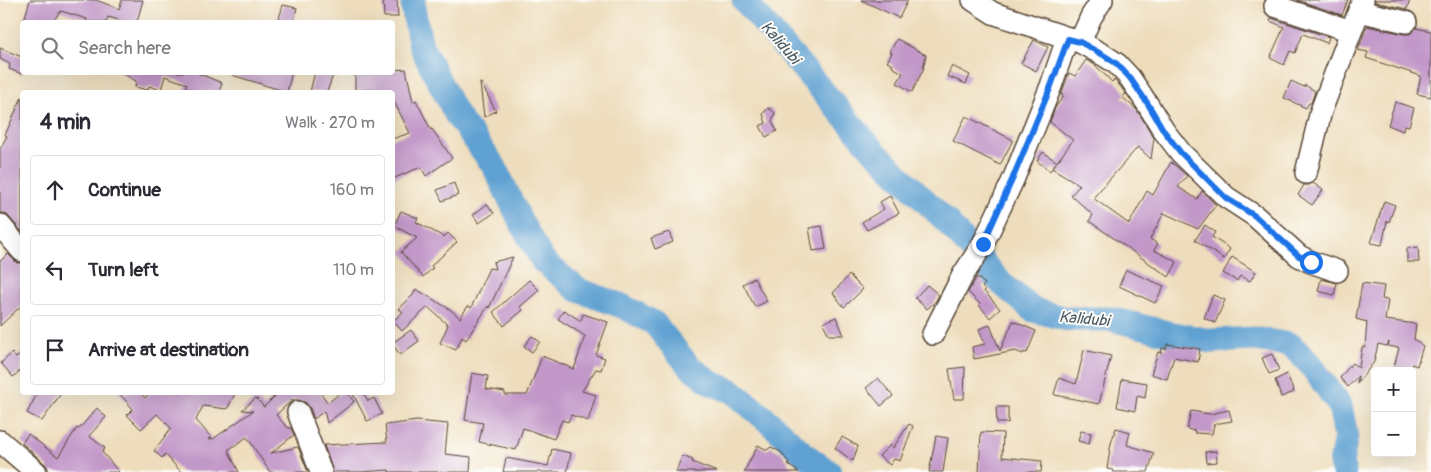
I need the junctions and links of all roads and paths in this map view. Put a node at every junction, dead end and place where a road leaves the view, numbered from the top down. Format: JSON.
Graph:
{"nodes":[{"id":1,"x":973,"y":0,"type":"edge"},
{"id":2,"x":1102,"y":0,"type":"edge"},
{"id":3,"x":1361,"y":5,"type":"edge"},
{"id":4,"x":1275,"y":6,"type":"dead end"},
{"id":5,"x":1406,"y":22,"type":"dead end"},
{"id":6,"x":1350,"y":31,"type":"junction"},
{"id":7,"x":1074,"y":41,"type":"junction"},
{"id":8,"x":1306,"y":173,"type":"dead end"},
{"id":9,"x":0,"y":226,"type":"edge"},
{"id":10,"x":20,"y":248,"type":"edge"},
{"id":11,"x":1337,"y":271,"type":"dead end"},
{"id":12,"x":933,"y":334,"type":"dead end"},
{"id":13,"x":298,"y":412,"type":"dead end"},
{"id":14,"x":0,"y":441,"type":"edge"},
{"id":15,"x":36,"y":472,"type":"edge"},
{"id":16,"x":321,"y":472,"type":"edge"}],
"edges":[{"from":1,"to":7,"type":"street"},
{"from":2,"to":7,"type":"street"},
{"from":3,"to":5,"type":"street"},
{"from":3,"to":6,"type":"street"},
{"from":4,"to":6,"type":"street"},
{"from":6,"to":8,"type":"street"},
{"from":7,"to":11,"type":"street"},
{"from":7,"to":12,"type":"street"},
{"from":9,"to":10,"type":"street"},
{"from":13,"to":16,"type":"street"},
{"from":14,"to":15,"type":"street"}]}
